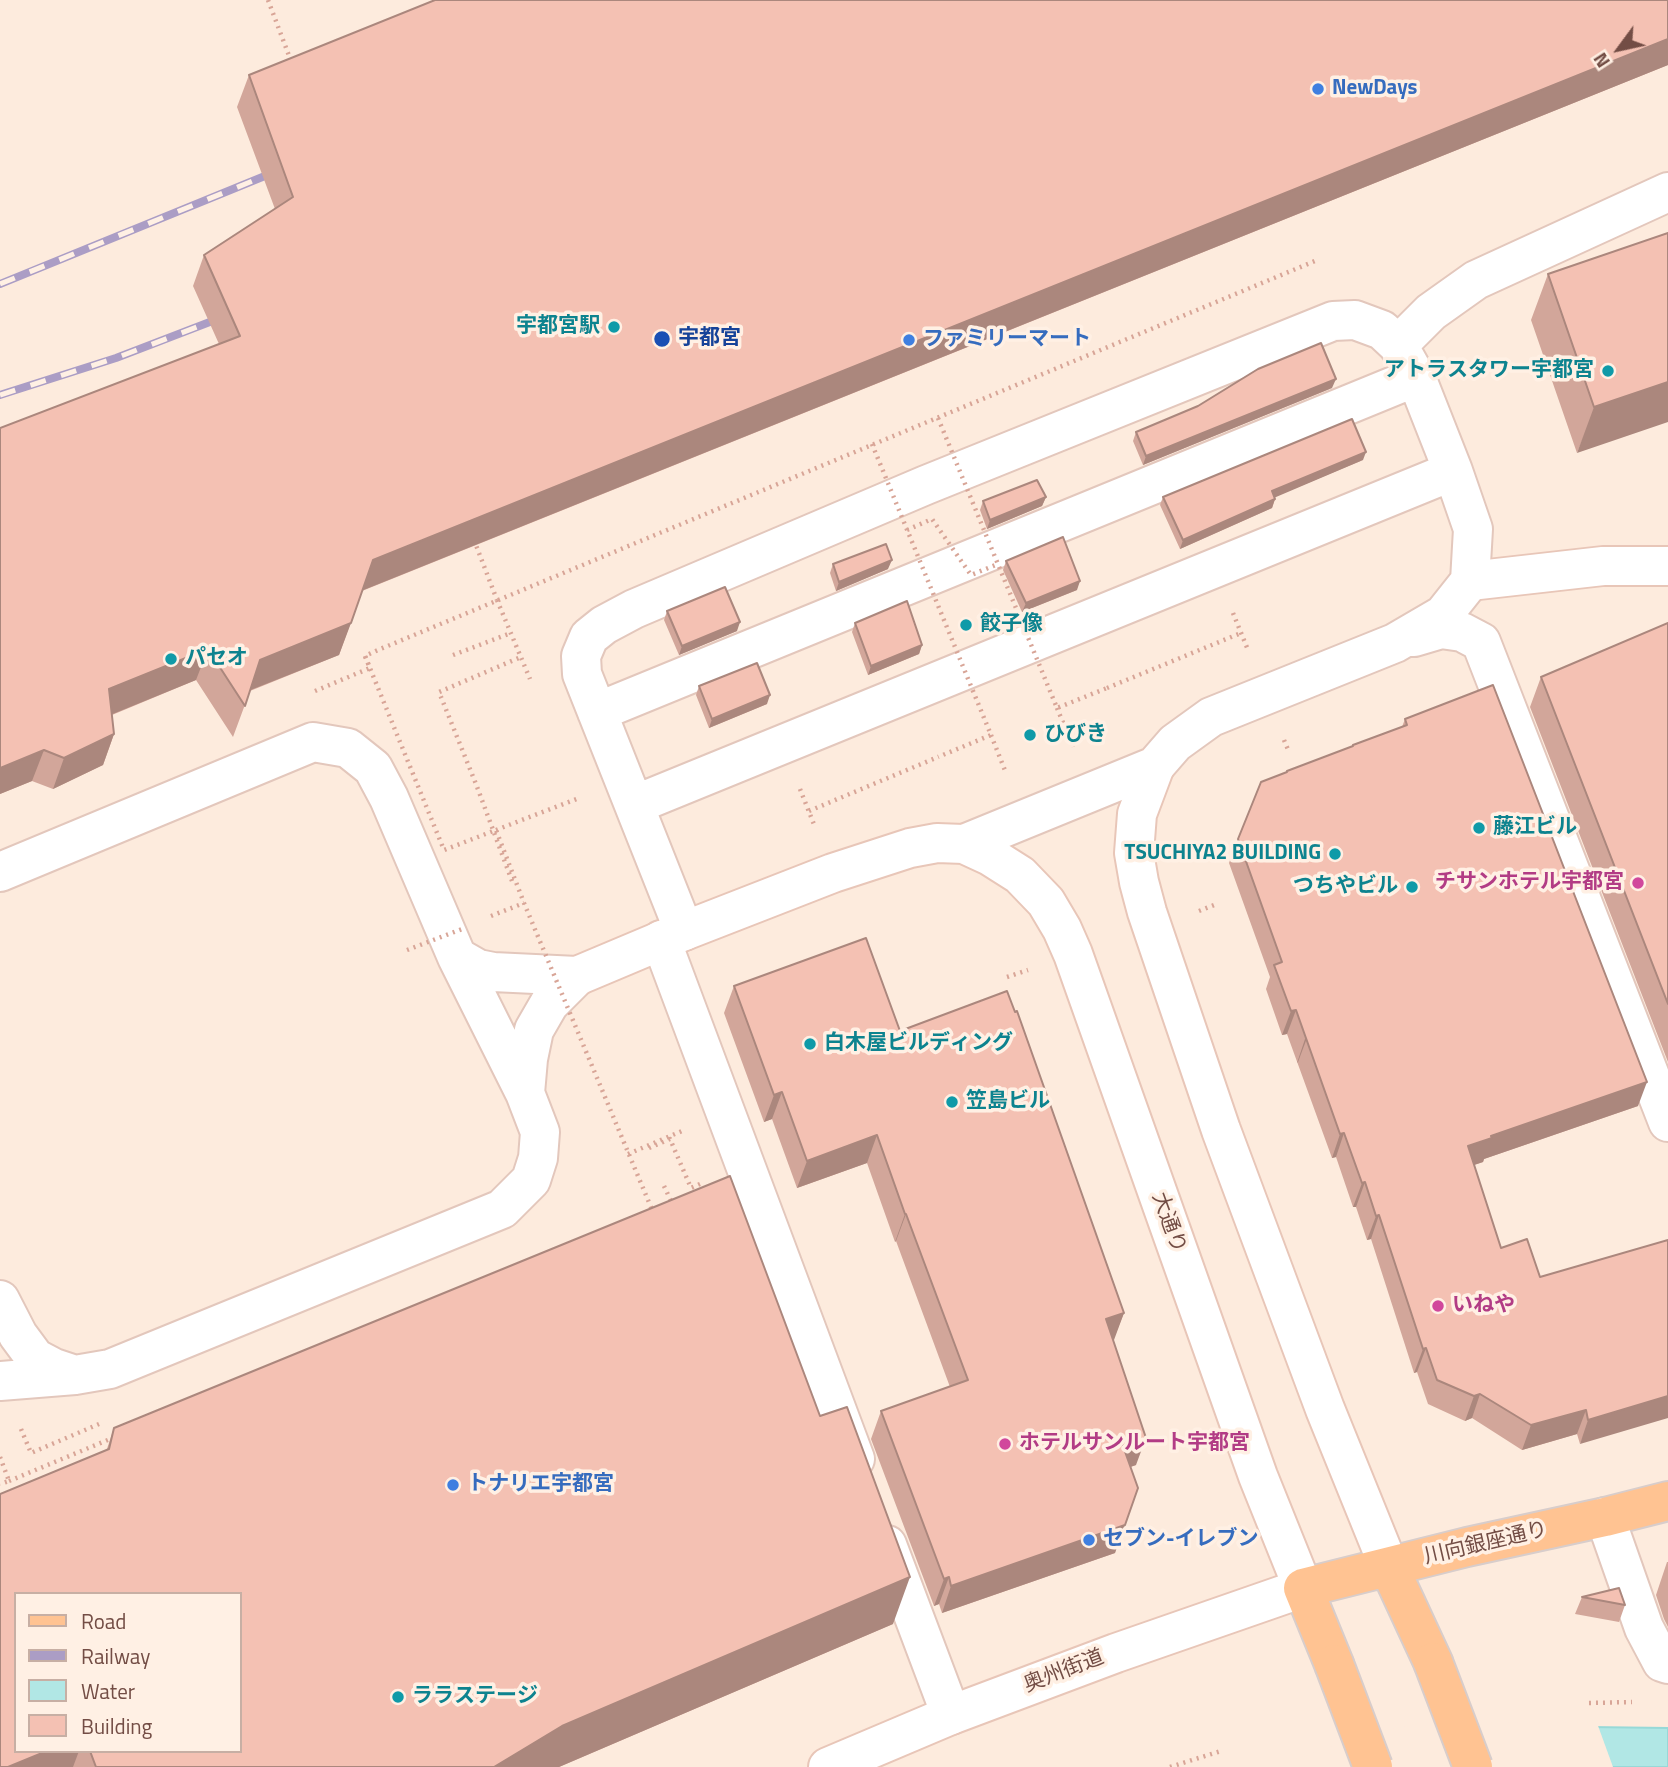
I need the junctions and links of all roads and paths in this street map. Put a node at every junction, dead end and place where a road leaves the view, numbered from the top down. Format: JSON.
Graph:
{"nodes":[{"id":1,"x":268,"y":0,"type":"edge"},
{"id":2,"x":293,"y":65,"type":"edge"},
{"id":3,"x":1668,"y":192,"type":"edge"},
{"id":4,"x":1315,"y":261,"type":"dead end"},
{"id":5,"x":1407,"y":361,"type":"junction"},
{"id":6,"x":938,"y":418,"type":"junction"},
{"id":7,"x":872,"y":444,"type":"junction"},
{"id":8,"x":1454,"y":471,"type":"junction"},
{"id":9,"x":907,"y":530,"type":"junction"},
{"id":10,"x":472,"y":535,"type":"edge"},
{"id":11,"x":998,"y":564,"type":"junction"},
{"id":12,"x":1668,"y":566,"type":"edge"},
{"id":13,"x":1470,"y":581,"type":"junction"},
{"id":14,"x":497,"y":600,"type":"junction"},
{"id":15,"x":1233,"y":611,"type":"dead end"},
{"id":16,"x":511,"y":633,"type":"junction"},
{"id":17,"x":1241,"y":633,"type":"junction"},
{"id":18,"x":1395,"y":643,"type":"junction"},
{"id":19,"x":453,"y":655,"type":"dead end"},
{"id":20,"x":521,"y":657,"type":"junction"},
{"id":21,"x":370,"y":668,"type":"junction"},
{"id":22,"x":532,"y":683,"type":"dead end"},
{"id":23,"x":1051,"y":685,"type":"dead end"},
{"id":24,"x":1038,"y":691,"type":"dead end"},
{"id":25,"x":1266,"y":694,"type":"junction"},
{"id":26,"x":306,"y":695,"type":"dead end"},
{"id":27,"x":987,"y":711,"type":"dead end"},
{"id":28,"x":597,"y":712,"type":"junction"},
{"id":29,"x":975,"y":716,"type":"dead end"},
{"id":30,"x":1289,"y":751,"type":"dead end"},
{"id":31,"x":1155,"y":765,"type":"junction"},
{"id":32,"x":799,"y":788,"type":"dead end"},
{"id":33,"x":579,"y":798,"type":"dead end"},
{"id":34,"x":634,"y":805,"type":"junction"},
{"id":35,"x":809,"y":811,"type":"junction"},
{"id":36,"x":496,"y":830,"type":"junction"},
{"id":37,"x":964,"y":844,"type":"junction"},
{"id":38,"x":0,"y":872,"type":"edge"},
{"id":39,"x":834,"y":873,"type":"junction"},
{"id":40,"x":512,"y":881,"type":"dead end"},
{"id":41,"x":673,"y":935,"type":"junction"},
{"id":42,"x":459,"y":943,"type":"junction"},
{"id":43,"x":407,"y":950,"type":"dead end"},
{"id":44,"x":577,"y":976,"type":"junction"},
{"id":45,"x":525,"y":1093,"type":"junction"},
{"id":46,"x":1668,"y":1122,"type":"edge"},
{"id":47,"x":674,"y":1148,"type":"dead end"},
{"id":48,"x":628,"y":1154,"type":"junction"},
{"id":49,"x":654,"y":1214,"type":"edge"},
{"id":50,"x":0,"y":1300,"type":"edge"},
{"id":51,"x":75,"y":1375,"type":"junction"},
{"id":52,"x":0,"y":1381,"type":"edge"},
{"id":53,"x":125,"y":1433,"type":"edge"},
{"id":54,"x":0,"y":1457,"type":"edge"},
{"id":55,"x":9,"y":1481,"type":"junction"},
{"id":56,"x":0,"y":1485,"type":"edge"},
{"id":57,"x":1668,"y":1501,"type":"edge"},
{"id":58,"x":1605,"y":1517,"type":"junction"},
{"id":59,"x":1389,"y":1567,"type":"junction"},
{"id":60,"x":1303,"y":1588,"type":"junction"},
{"id":61,"x":1668,"y":1664,"type":"edge"},
{"id":62,"x":1634,"y":1702,"type":"dead end"},
{"id":63,"x":1589,"y":1703,"type":"dead end"},
{"id":64,"x":951,"y":1715,"type":"junction"},
{"id":65,"x":1221,"y":1751,"type":"dead end"},
{"id":66,"x":828,"y":1767,"type":"edge"},
{"id":67,"x":1170,"y":1767,"type":"edge"},
{"id":68,"x":1373,"y":1767,"type":"edge"},
{"id":69,"x":1473,"y":1767,"type":"edge"}],
"edges":[{"from":1,"to":2,"type":"path","bridge":true},
{"from":3,"to":5,"type":"street"},
{"from":4,"to":6,"type":"path"},
{"from":5,"to":8,"type":"street"},
{"from":5,"to":28,"type":"street"},
{"from":5,"to":28,"type":"street"},
{"from":6,"to":7,"type":"path"},
{"from":6,"to":11,"type":"path","bridge":true},
{"from":7,"to":9,"type":"path","bridge":true},
{"from":7,"to":14,"type":"path"},
{"from":8,"to":13,"type":"street"},
{"from":8,"to":34,"type":"street"},
{"from":9,"to":11,"type":"path","bridge":true},
{"from":9,"to":35,"type":"path","bridge":true},
{"from":10,"to":14,"type":"path","bridge":true},
{"from":11,"to":17,"type":"path","bridge":true},
{"from":12,"to":13,"type":"street"},
{"from":13,"to":18,"type":"street"},
{"from":14,"to":16,"type":"path"},
{"from":14,"to":21,"type":"path","bridge":true},
{"from":15,"to":17,"type":"path"},
{"from":16,"to":19,"type":"path"},
{"from":16,"to":20,"type":"path"},
{"from":17,"to":25,"type":"path"},
{"from":18,"to":25,"type":"street"},
{"from":18,"to":46,"type":"street"},
{"from":20,"to":22,"type":"path"},
{"from":20,"to":40,"type":"path"},
{"from":21,"to":26,"type":"path"},
{"from":21,"to":36,"type":"path","bridge":true},
{"from":23,"to":24,"type":"path"},
{"from":25,"to":30,"type":"path"},
{"from":25,"to":31,"type":"street"},
{"from":27,"to":29,"type":"path"},
{"from":28,"to":34,"type":"street"},
{"from":31,"to":37,"type":"street"},
{"from":31,"to":59,"type":"street"},
{"from":32,"to":35,"type":"path"},
{"from":33,"to":36,"type":"path"},
{"from":34,"to":41,"type":"street"},
{"from":35,"to":39,"type":"path"},
{"from":36,"to":48,"type":"path","bridge":true},
{"from":37,"to":39,"type":"street","name":"大通り"},
{"from":37,"to":60,"type":"street","name":"大通り"},
{"from":38,"to":42,"type":"street"},
{"from":39,"to":41,"type":"street","name":"大通り"},
{"from":41,"to":44,"type":"street","name":"大通り"},
{"from":41,"to":64,"type":"street"},
{"from":42,"to":43,"type":"path","bridge":true},
{"from":42,"to":44,"type":"street"},
{"from":42,"to":45,"type":"street"},
{"from":44,"to":45,"type":"street"},
{"from":45,"to":51,"type":"street"},
{"from":47,"to":48,"type":"path"},
{"from":48,"to":49,"type":"path","bridge":true},
{"from":50,"to":51,"type":"street"},
{"from":51,"to":52,"type":"street"},
{"from":53,"to":55,"type":"path","bridge":true},
{"from":54,"to":55,"type":"path"},
{"from":55,"to":56,"type":"path","bridge":true},
{"from":57,"to":58,"type":"main road","name":"川向銀座通り"},
{"from":58,"to":59,"type":"main road","name":"川向銀座通り"},
{"from":58,"to":61,"type":"street"},
{"from":59,"to":60,"type":"main road","name":"川向銀座通り"},
{"from":59,"to":69,"type":"main road","bridge":true},
{"from":60,"to":64,"type":"street","name":"奥州街道"},
{"from":60,"to":68,"type":"main road","name":"大通り","bridge":true},
{"from":62,"to":63,"type":"path"},
{"from":64,"to":66,"type":"street","name":"奥州街道"},
{"from":65,"to":67,"type":"path"}]}
